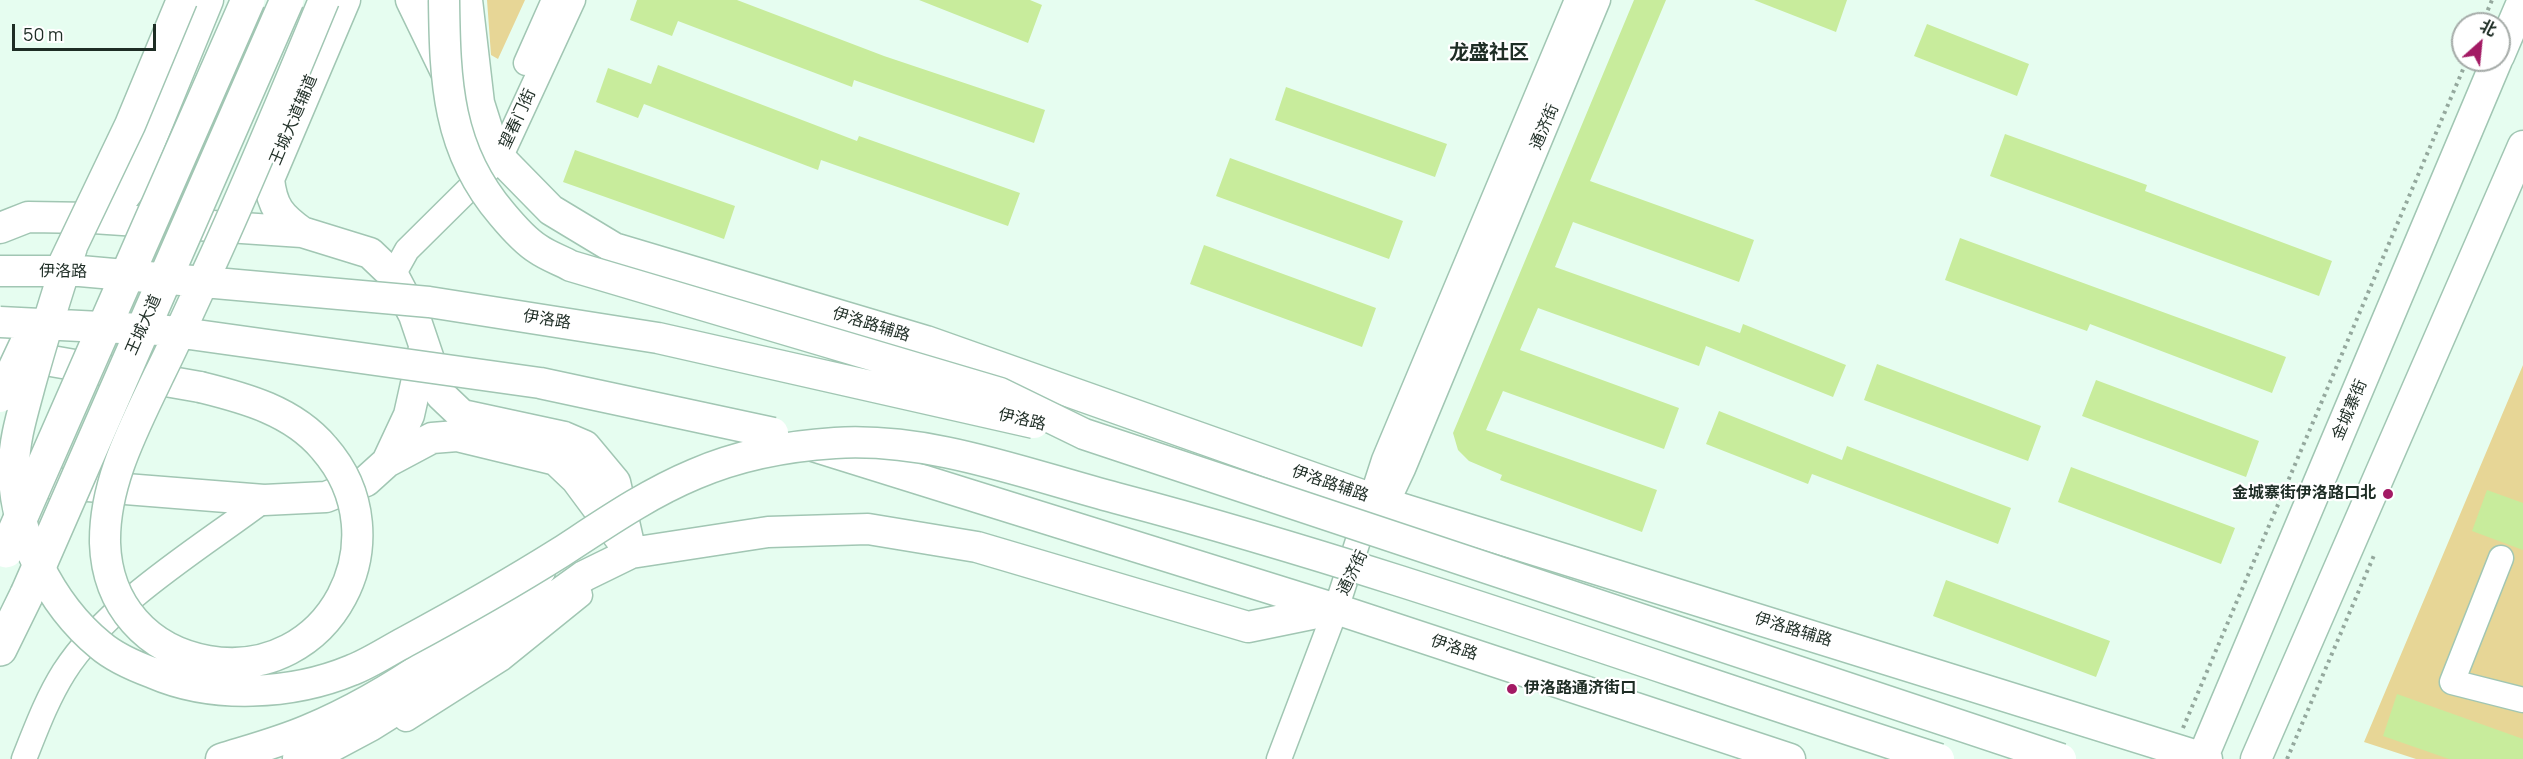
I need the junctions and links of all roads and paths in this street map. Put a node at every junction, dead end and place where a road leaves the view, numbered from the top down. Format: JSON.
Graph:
{"nodes":[{"id":1,"x":182,"y":0,"type":"edge"},
{"id":2,"x":206,"y":0,"type":"edge"},
{"id":3,"x":248,"y":0,"type":"edge"},
{"id":4,"x":287,"y":0,"type":"edge"},
{"id":5,"x":324,"y":0,"type":"edge"},
{"id":6,"x":345,"y":0,"type":"edge"},
{"id":7,"x":411,"y":0,"type":"edge"},
{"id":8,"x":444,"y":0,"type":"edge"},
{"id":9,"x":467,"y":0,"type":"edge"},
{"id":10,"x":554,"y":0,"type":"edge"},
{"id":11,"x":573,"y":0,"type":"edge"},
{"id":12,"x":1578,"y":0,"type":"edge"},
{"id":13,"x":1598,"y":0,"type":"edge"},
{"id":14,"x":2523,"y":0,"type":"edge"},
{"id":15,"x":2511,"y":28,"type":"edge"},
{"id":16,"x":445,"y":70,"type":"junction"},
{"id":17,"x":2462,"y":72,"type":"edge"},
{"id":18,"x":2492,"y":72,"type":"edge"},
{"id":19,"x":130,"y":125,"type":"junction"},
{"id":20,"x":2523,"y":146,"type":"edge"},
{"id":21,"x":495,"y":150,"type":"junction"},
{"id":22,"x":14,"y":217,"type":"edge"},
{"id":23,"x":93,"y":218,"type":"junction"},
{"id":24,"x":0,"y":228,"type":"edge"},
{"id":25,"x":302,"y":232,"type":"junction"},
{"id":26,"x":72,"y":247,"type":"junction"},
{"id":27,"x":370,"y":254,"type":"junction"},
{"id":28,"x":0,"y":271,"type":"edge"},
{"id":29,"x":393,"y":275,"type":"junction"},
{"id":30,"x":0,"y":322,"type":"edge"},
{"id":31,"x":424,"y":348,"type":"junction"},
{"id":32,"x":0,"y":352,"type":"edge"},
{"id":33,"x":0,"y":397,"type":"edge"},
{"id":34,"x":1084,"y":434,"type":"junction"},
{"id":35,"x":387,"y":462,"type":"junction"},
{"id":36,"x":0,"y":479,"type":"edge"},
{"id":37,"x":264,"y":500,"type":"junction"},
{"id":38,"x":1379,"y":501,"type":"junction"},
{"id":39,"x":631,"y":553,"type":"junction"},
{"id":40,"x":556,"y":555,"type":"junction"},
{"id":41,"x":2501,"y":558,"type":"dead end"},
{"id":42,"x":0,"y":564,"type":"edge"},
{"id":43,"x":1336,"y":609,"type":"junction"},
{"id":44,"x":0,"y":649,"type":"edge"},
{"id":45,"x":2523,"y":700,"type":"edge"},
{"id":46,"x":1881,"y":741,"type":"junction"},
{"id":47,"x":2174,"y":749,"type":"junction"},
{"id":48,"x":24,"y":759,"type":"edge"},
{"id":49,"x":221,"y":759,"type":"edge"},
{"id":50,"x":298,"y":759,"type":"edge"},
{"id":51,"x":319,"y":759,"type":"edge"},
{"id":52,"x":1279,"y":759,"type":"edge"},
{"id":53,"x":1790,"y":759,"type":"edge"},
{"id":54,"x":1923,"y":759,"type":"edge"},
{"id":55,"x":1939,"y":759,"type":"edge"},
{"id":56,"x":2061,"y":759,"type":"edge"},
{"id":57,"x":2204,"y":759,"type":"edge"},
{"id":58,"x":2256,"y":759,"type":"edge"}],
"edges":[{"from":1,"to":19,"type":"main road","bridge":true},
{"from":2,"to":19,"type":"main road","bridge":true},
{"from":2,"to":23,"type":"main road"},
{"from":3,"to":42,"type":"highway","bridge":true},
{"from":4,"to":44,"type":"highway","name":"王城大道","bridge":true},
{"from":5,"to":32,"type":"main road","bridge":true},
{"from":6,"to":25,"type":"main road","name":"王城大道辅道"},
{"from":7,"to":16,"type":"main road"},
{"from":8,"to":16,"type":"main road","bridge":true},
{"from":9,"to":21,"type":"main road"},
{"from":10,"to":21,"type":"street","name":"望春门街"},
{"from":11,"to":21,"type":"street","name":"望春门街"},
{"from":12,"to":38,"type":"street","name":"通济街"},
{"from":13,"to":38,"type":"street","name":"通济街"},
{"from":14,"to":15,"type":"main road","name":"金城寨街"},
{"from":16,"to":34,"type":"main road","bridge":true},
{"from":17,"to":47,"type":"path"},
{"from":18,"to":57,"type":"main road","name":"金城寨街"},
{"from":19,"to":26,"type":"main road","bridge":true},
{"from":20,"to":58,"type":"main road"},
{"from":21,"to":27,"type":"street"},
{"from":21,"to":29,"type":"street","name":"望春门街"},
{"from":21,"to":38,"type":"main road","name":"伊洛路辅路"},
{"from":22,"to":23,"type":"main road"},
{"from":22,"to":24,"type":"main road"},
{"from":23,"to":25,"type":"main road"},
{"from":25,"to":27,"type":"main road"},
{"from":26,"to":33,"type":"main road","bridge":true},
{"from":26,"to":40,"type":"main road","bridge":true},
{"from":27,"to":29,"type":"main road"},
{"from":28,"to":34,"type":"main road","name":"伊洛路","bridge":true},
{"from":29,"to":31,"type":"main road"},
{"from":30,"to":43,"type":"main road","name":"伊洛路","bridge":true},
{"from":31,"to":35,"type":"main road"},
{"from":31,"to":39,"type":"main road"},
{"from":34,"to":56,"type":"main road","bridge":true},
{"from":35,"to":37,"type":"main road"},
{"from":35,"to":39,"type":"main road"},
{"from":36,"to":37,"type":"main road"},
{"from":37,"to":48,"type":"street"},
{"from":38,"to":43,"type":"street","name":"通济街"},
{"from":38,"to":47,"type":"main road","name":"伊洛路辅路"},
{"from":39,"to":43,"type":"main road"},
{"from":39,"to":50,"type":"main road"},
{"from":39,"to":51,"type":"street"},
{"from":40,"to":46,"type":"main road","bridge":true},
{"from":40,"to":49,"type":"main road","bridge":true},
{"from":41,"to":45,"type":"street"},
{"from":43,"to":52,"type":"street","name":"通济街"},
{"from":43,"to":53,"type":"main road","name":"伊洛路"},
{"from":46,"to":54,"type":"main road","bridge":true},
{"from":46,"to":55,"type":"main road","bridge":true},
{"from":47,"to":57,"type":"main road","name":"伊洛路辅路"}]}
